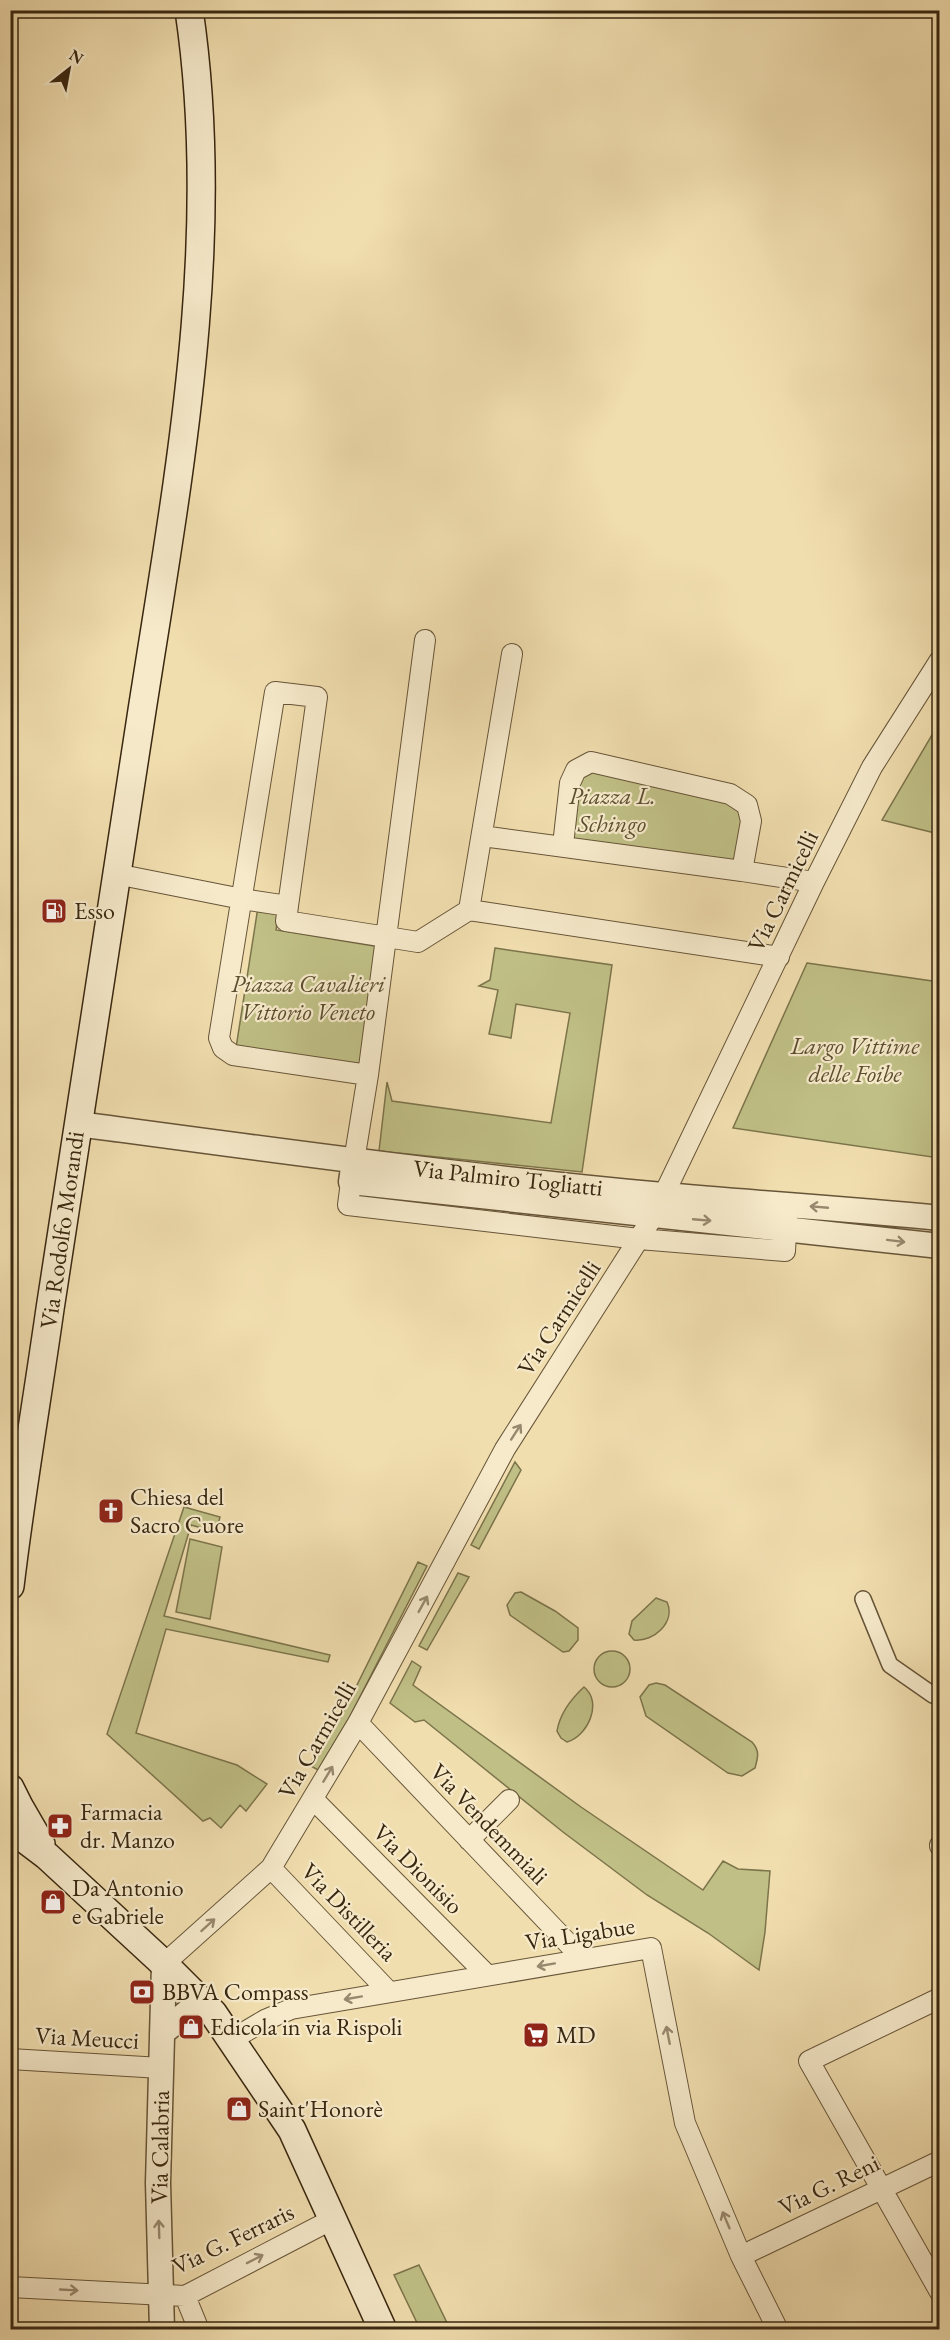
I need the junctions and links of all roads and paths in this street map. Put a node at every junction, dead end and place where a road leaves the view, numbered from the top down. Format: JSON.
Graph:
{"nodes":[{"id":1,"x":189,"y":10,"type":"edge"},
{"id":2,"x":425,"y":640,"type":"dead end"},
{"id":3,"x":512,"y":654,"type":"dead end"},
{"id":4,"x":939,"y":660,"type":"edge"},
{"id":5,"x":482,"y":836,"type":"junction"},
{"id":6,"x":563,"y":845,"type":"junction"},
{"id":7,"x":742,"y":871,"type":"junction"},
{"id":8,"x":116,"y":874,"type":"junction"},
{"id":9,"x":814,"y":882,"type":"junction"},
{"id":10,"x":242,"y":899,"type":"junction"},
{"id":11,"x":288,"y":906,"type":"junction"},
{"id":12,"x":469,"y":910,"type":"junction"},
{"id":13,"x":386,"y":938,"type":"junction"},
{"id":14,"x":779,"y":957,"type":"junction"},
{"id":15,"x":368,"y":1075,"type":"junction"},
{"id":16,"x":78,"y":1124,"type":"junction"},
{"id":17,"x":353,"y":1171,"type":"junction"},
{"id":18,"x":787,"y":1204,"type":"junction"},
{"id":19,"x":659,"y":1205,"type":"junction"},
{"id":20,"x":939,"y":1218,"type":"edge"},
{"id":21,"x":786,"y":1228,"type":"junction"},
{"id":22,"x":639,"y":1239,"type":"junction"},
{"id":23,"x":939,"y":1246,"type":"edge"},
{"id":24,"x":11,"y":1578,"type":"edge"},
{"id":25,"x":863,"y":1599,"type":"dead end"},
{"id":26,"x":939,"y":1696,"type":"edge"},
{"id":27,"x":358,"y":1723,"type":"junction"},
{"id":28,"x":10,"y":1788,"type":"edge"},
{"id":29,"x":313,"y":1799,"type":"junction"},
{"id":30,"x":509,"y":1800,"type":"dead end"},
{"id":31,"x":10,"y":1828,"type":"edge"},
{"id":32,"x":469,"y":1840,"type":"junction"},
{"id":33,"x":47,"y":1856,"type":"junction"},
{"id":34,"x":271,"y":1868,"type":"junction"},
{"id":35,"x":583,"y":1959,"type":"junction"},
{"id":36,"x":165,"y":1964,"type":"junction"},
{"id":37,"x":487,"y":1975,"type":"junction"},
{"id":38,"x":389,"y":1992,"type":"junction"},
{"id":39,"x":939,"y":1998,"type":"edge"},
{"id":40,"x":201,"y":2001,"type":"junction"},
{"id":41,"x":162,"y":2033,"type":"junction"},
{"id":42,"x":231,"y":2040,"type":"junction"},
{"id":43,"x":10,"y":2059,"type":"edge"},
{"id":44,"x":161,"y":2068,"type":"junction"},
{"id":45,"x":939,"y":2161,"type":"edge"},
{"id":46,"x":881,"y":2188,"type":"junction"},
{"id":47,"x":333,"y":2219,"type":"junction"},
{"id":48,"x":741,"y":2256,"type":"junction"},
{"id":49,"x":10,"y":2287,"type":"edge"},
{"id":50,"x":939,"y":2292,"type":"edge"},
{"id":51,"x":174,"y":2296,"type":"junction"},
{"id":52,"x":162,"y":2330,"type":"edge"},
{"id":53,"x":200,"y":2330,"type":"edge"},
{"id":54,"x":383,"y":2330,"type":"edge"},
{"id":55,"x":778,"y":2330,"type":"edge"}],
"edges":[{"from":1,"to":8,"type":"main road","name":"Via Rodolfo Morandi"},
{"from":2,"to":13,"type":"street"},
{"from":3,"to":5,"type":"street"},
{"from":4,"to":9,"type":"street","name":"Via Carmicelli"},
{"from":5,"to":6,"type":"street"},
{"from":5,"to":12,"type":"street"},
{"from":6,"to":7,"type":"street"},
{"from":6,"to":7,"type":"street"},
{"from":7,"to":9,"type":"street"},
{"from":8,"to":10,"type":"street"},
{"from":8,"to":16,"type":"main road","name":"Via Rodolfo Morandi"},
{"from":9,"to":14,"type":"street","name":"Via Carmicelli"},
{"from":10,"to":11,"type":"street"},
{"from":10,"to":11,"type":"street"},
{"from":10,"to":15,"type":"street"},
{"from":11,"to":13,"type":"street"},
{"from":12,"to":13,"type":"street"},
{"from":12,"to":14,"type":"street"},
{"from":13,"to":15,"type":"street"},
{"from":14,"to":19,"type":"street","name":"Via Carmicelli"},
{"from":15,"to":17,"type":"street"},
{"from":16,"to":17,"type":"street","name":"Via Palmiro Togliatti"},
{"from":16,"to":24,"type":"main road","name":"Via Rodolfo Morandi"},
{"from":17,"to":19,"type":"street","name":"Via Palmiro Togliatti"},
{"from":17,"to":22,"type":"street"},
{"from":18,"to":19,"type":"street","name":"Via Palmiro Togliatti"},
{"from":20,"to":18,"type":"street","name":"Via Palmiro Togliatti","one_way":true},
{"from":18,"to":21,"type":"street"},
{"from":19,"to":21,"type":"street","name":"Via Palmiro Togliatti","one_way":true},
{"from":19,"to":22,"type":"street","name":"Via Carmicelli"},
{"from":21,"to":22,"type":"street"},
{"from":21,"to":23,"type":"street","name":"Via Palmiro Togliatti","one_way":true},
{"from":27,"to":22,"type":"street","name":"Via Carmicelli","one_way":true},
{"from":25,"to":26,"type":"street"},
{"from":29,"to":27,"type":"street","name":"Via Carmicelli","one_way":true},
{"from":27,"to":32,"type":"street","name":"Via Vendemmiali"},
{"from":28,"to":33,"type":"main road"},
{"from":29,"to":34,"type":"street","name":"Via Carmicelli"},
{"from":29,"to":37,"type":"street","name":"Via Dionisio"},
{"from":30,"to":32,"type":"street"},
{"from":31,"to":33,"type":"main road"},
{"from":32,"to":35,"type":"street","name":"Via Vendemmiali"},
{"from":33,"to":36,"type":"main road"},
{"from":36,"to":34,"type":"street","name":"Via Carmicelli","one_way":true},
{"from":34,"to":38,"type":"street","name":"Via Distilleria"},
{"from":35,"to":37,"type":"street","name":"Via Ligabue","one_way":true},
{"from":48,"to":35,"type":"street","name":"Via Ligabue","one_way":true},
{"from":36,"to":40,"type":"main road"},
{"from":36,"to":41,"type":"street","name":"Via Calabria"},
{"from":37,"to":38,"type":"street","name":"Via Ligabue"},
{"from":38,"to":42,"type":"street","name":"Via Ligabue","one_way":true},
{"from":39,"to":46,"type":"street"},
{"from":40,"to":41,"type":"street"},
{"from":40,"to":42,"type":"main road"},
{"from":41,"to":44,"type":"street","name":"Via Calabria"},
{"from":42,"to":47,"type":"main road"},
{"from":43,"to":44,"type":"street","name":"Via Meucci"},
{"from":51,"to":44,"type":"street","name":"Via Calabria","one_way":true},
{"from":45,"to":46,"type":"street","name":"Via G. Reni"},
{"from":46,"to":48,"type":"street","name":"Via G. Reni"},
{"from":46,"to":50,"type":"street"},
{"from":51,"to":47,"type":"street","name":"Via G. Ferraris","one_way":true},
{"from":47,"to":54,"type":"main road"},
{"from":48,"to":55,"type":"street","name":"Via Ligabue"},
{"from":49,"to":51,"type":"street","name":"Via G. Ferraris","one_way":true},
{"from":51,"to":52,"type":"street","name":"Via Calabria"},
{"from":51,"to":53,"type":"street"}]}
